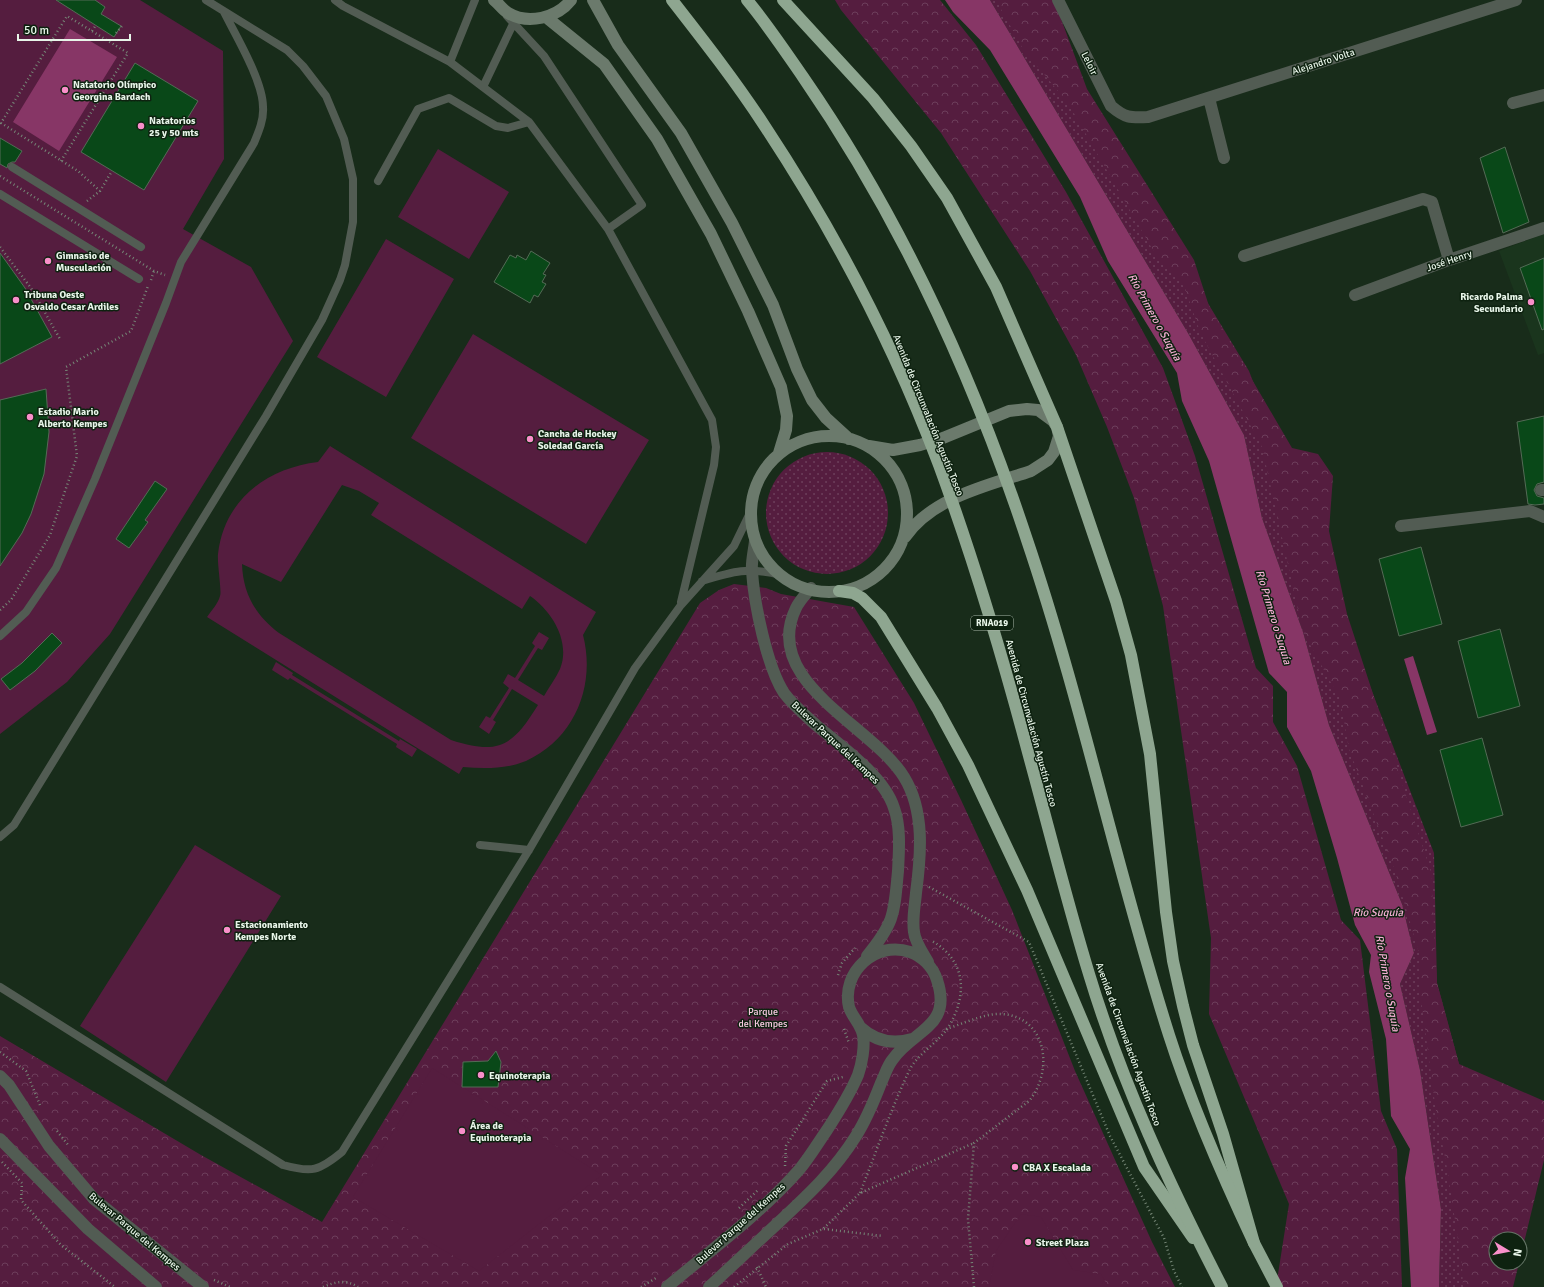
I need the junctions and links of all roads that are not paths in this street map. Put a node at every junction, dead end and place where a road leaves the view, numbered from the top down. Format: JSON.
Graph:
{"nodes":[{"id":1,"x":206,"y":0,"type":"edge"},
{"id":2,"x":335,"y":0,"type":"edge"},
{"id":3,"x":475,"y":0,"type":"edge"},
{"id":4,"x":489,"y":0,"type":"edge"},
{"id":5,"x":494,"y":0,"type":"edge"},
{"id":6,"x":571,"y":0,"type":"edge"},
{"id":7,"x":593,"y":0,"type":"edge"},
{"id":8,"x":672,"y":0,"type":"edge"},
{"id":9,"x":748,"y":0,"type":"edge"},
{"id":10,"x":783,"y":0,"type":"edge"},
{"id":11,"x":1058,"y":0,"type":"edge"},
{"id":12,"x":1516,"y":0,"type":"edge"},
{"id":13,"x":224,"y":11,"type":"junction"},
{"id":14,"x":546,"y":17,"type":"junction"},
{"id":15,"x":514,"y":22,"type":"junction"},
{"id":16,"x":450,"y":62,"type":"junction"},
{"id":17,"x":483,"y":87,"type":"junction"},
{"id":18,"x":1544,"y":95,"type":"edge"},
{"id":19,"x":1209,"y":98,"type":"junction"},
{"id":20,"x":1513,"y":103,"type":"dead end"},
{"id":21,"x":1130,"y":118,"type":"joint"},
{"id":22,"x":529,"y":122,"type":"junction"},
{"id":23,"x":1224,"y":158,"type":"dead end"},
{"id":24,"x":12,"y":167,"type":"dead end"},
{"id":25,"x":378,"y":181,"type":"dead end"},
{"id":26,"x":0,"y":194,"type":"edge"},
{"id":27,"x":1544,"y":228,"type":"edge"},
{"id":28,"x":608,"y":229,"type":"junction"},
{"id":29,"x":141,"y":247,"type":"dead end"},
{"id":30,"x":1244,"y":256,"type":"dead end"},
{"id":31,"x":1449,"y":260,"type":"junction"},
{"id":32,"x":138,"y":280,"type":"dead end"},
{"id":33,"x":1355,"y":295,"type":"dead end"},
{"id":34,"x":1057,"y":427,"type":"junction"},
{"id":35,"x":849,"y":439,"type":"junction"},
{"id":36,"x":861,"y":444,"type":"junction"},
{"id":37,"x":779,"y":453,"type":"junction"},
{"id":38,"x":749,"y":515,"type":"junction"},
{"id":39,"x":1544,"y":517,"type":"edge"},
{"id":40,"x":1401,"y":526,"type":"dead end"},
{"id":41,"x":755,"y":541,"type":"junction"},
{"id":42,"x":901,"y":543,"type":"junction"},
{"id":43,"x":751,"y":570,"type":"junction"},
{"id":44,"x":782,"y":575,"type":"junction"},
{"id":45,"x":701,"y":581,"type":"junction"},
{"id":46,"x":811,"y":588,"type":"junction"},
{"id":47,"x":839,"y":591,"type":"junction"},
{"id":48,"x":681,"y":604,"type":"junction"},
{"id":49,"x":0,"y":636,"type":"edge"},
{"id":50,"x":0,"y":837,"type":"edge"},
{"id":51,"x":480,"y":845,"type":"dead end"},
{"id":52,"x":529,"y":850,"type":"junction"},
{"id":53,"x":863,"y":962,"type":"junction"},
{"id":54,"x":929,"y":965,"type":"junction"},
{"id":55,"x":0,"y":987,"type":"edge"},
{"id":56,"x":860,"y":1027,"type":"junction"},
{"id":57,"x":913,"y":1039,"type":"junction"},
{"id":58,"x":0,"y":1076,"type":"edge"},
{"id":59,"x":0,"y":1139,"type":"edge"},
{"id":60,"x":1254,"y":1243,"type":"junction"},
{"id":61,"x":1207,"y":1259,"type":"junction"},
{"id":62,"x":207,"y":1283,"type":"edge"},
{"id":63,"x":156,"y":1287,"type":"edge"},
{"id":64,"x":667,"y":1287,"type":"edge"},
{"id":65,"x":709,"y":1287,"type":"edge"},
{"id":66,"x":1222,"y":1287,"type":"edge"},
{"id":67,"x":1276,"y":1287,"type":"edge"}],
"edges":[{"from":1,"to":13,"type":"lane"},
{"from":2,"to":16,"type":"lane"},
{"from":3,"to":16,"type":"lane"},
{"from":4,"to":15,"type":"lane"},
{"from":5,"to":14,"type":"street"},
{"from":6,"to":14,"type":"street"},
{"from":7,"to":35,"type":"street"},
{"from":8,"to":61,"type":"highway","name":"Avenida de Circunvalación Agustín Tosco","number":"RNA019","bridge":true},
{"from":9,"to":60,"type":"highway","bridge":true},
{"from":10,"to":34,"type":"highway"},
{"from":11,"to":21,"type":"street","name":"Leloir"},
{"from":12,"to":19,"type":"street","name":"Alejandro Volta"},
{"from":13,"to":49,"type":"lane"},
{"from":13,"to":50,"type":"lane"},
{"from":14,"to":37,"type":"street"},
{"from":15,"to":17,"type":"lane"},
{"from":15,"to":28,"type":"lane"},
{"from":16,"to":17,"type":"lane"},
{"from":17,"to":22,"type":"lane"},
{"from":18,"to":20,"type":"street"},
{"from":19,"to":21,"type":"street","name":"Alejandro Volta"},
{"from":19,"to":23,"type":"street"},
{"from":22,"to":25,"type":"lane"},
{"from":22,"to":28,"type":"lane"},
{"from":24,"to":29,"type":"lane"},
{"from":26,"to":32,"type":"lane"},
{"from":27,"to":31,"type":"street","name":"José Henry"},
{"from":28,"to":48,"type":"lane"},
{"from":30,"to":31,"type":"street"},
{"from":31,"to":33,"type":"street","name":"José Henry"},
{"from":34,"to":36,"type":"street"},
{"from":34,"to":42,"type":"street"},
{"from":34,"to":60,"type":"highway","bridge":true},
{"from":35,"to":36,"type":"street"},
{"from":35,"to":37,"type":"street"},
{"from":36,"to":42,"type":"street"},
{"from":37,"to":38,"type":"street"},
{"from":38,"to":41,"type":"street"},
{"from":38,"to":45,"type":"lane"},
{"from":39,"to":40,"type":"street"},
{"from":41,"to":43,"type":"street","name":"Bulevar Parque del Kempes"},
{"from":41,"to":44,"type":"street"},
{"from":42,"to":47,"type":"street"},
{"from":43,"to":44,"type":"lane"},
{"from":43,"to":45,"type":"lane"},
{"from":43,"to":53,"type":"street","name":"Bulevar Parque del Kempes"},
{"from":44,"to":46,"type":"street"},
{"from":45,"to":48,"type":"lane"},
{"from":46,"to":47,"type":"street"},
{"from":46,"to":54,"type":"street"},
{"from":47,"to":61,"type":"highway","bridge":true},
{"from":48,"to":52,"type":"lane"},
{"from":51,"to":52,"type":"lane"},
{"from":52,"to":55,"type":"lane"},
{"from":53,"to":54,"type":"street"},
{"from":53,"to":56,"type":"street"},
{"from":54,"to":57,"type":"street"},
{"from":56,"to":57,"type":"street"},
{"from":56,"to":64,"type":"street","name":"Bulevar Parque del Kempes"},
{"from":57,"to":65,"type":"street"},
{"from":58,"to":62,"type":"street","name":"Bulevar Parque del Kempes"},
{"from":59,"to":63,"type":"street"},
{"from":60,"to":67,"type":"highway"},
{"from":61,"to":66,"type":"highway","name":"Avenida de Circunvalación Agustín Tosco","number":"RNA019","bridge":true}]}
